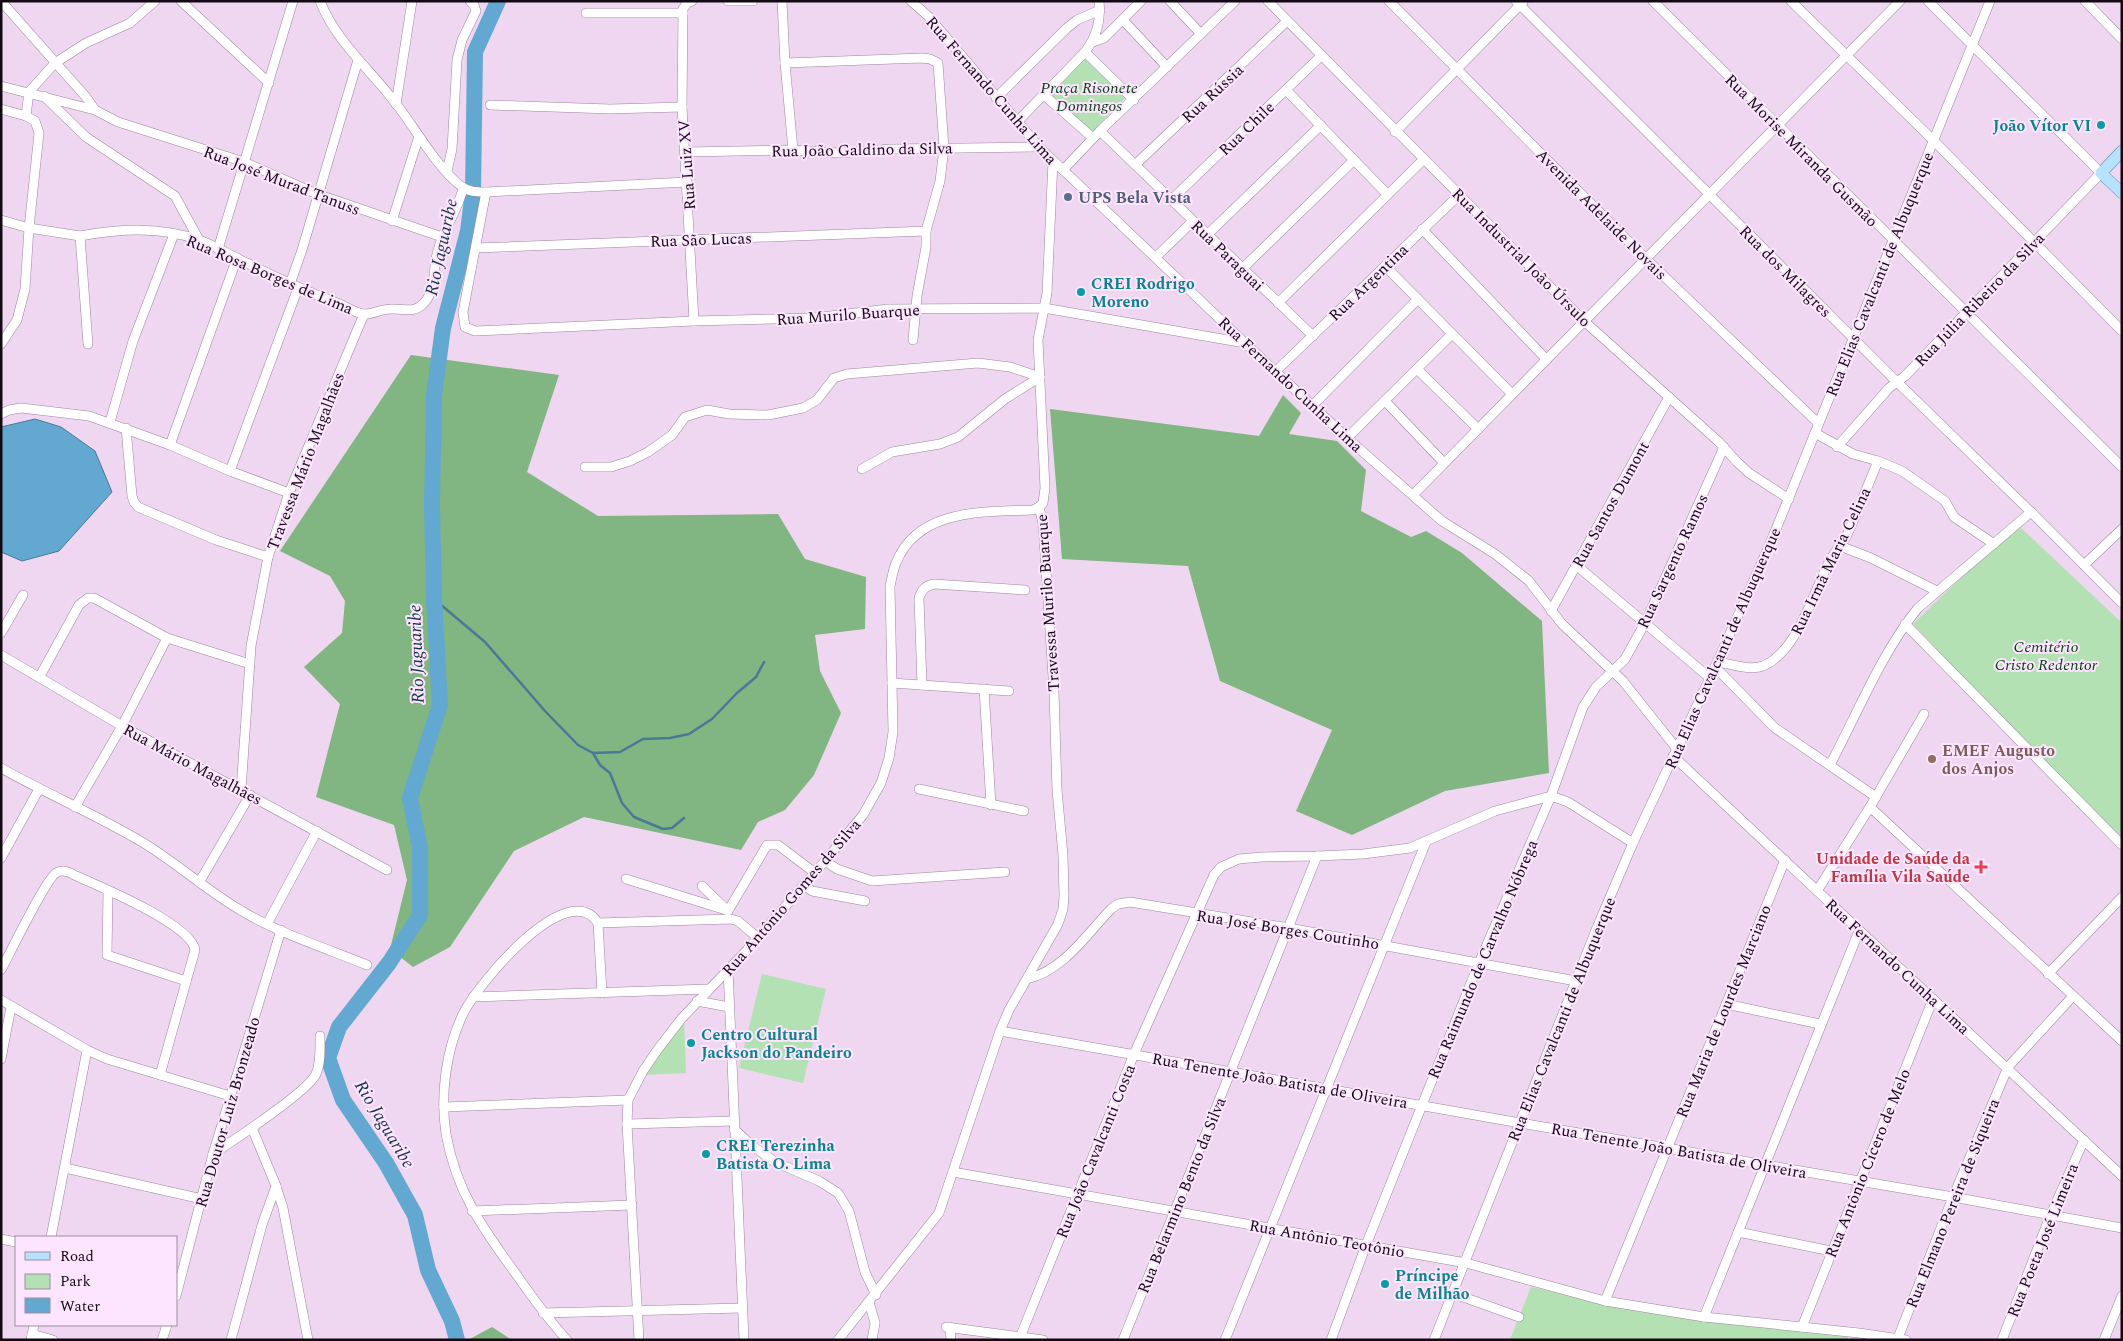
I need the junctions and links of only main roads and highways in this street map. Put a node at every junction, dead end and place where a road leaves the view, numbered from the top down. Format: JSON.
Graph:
{"nodes":[{"id":1,"x":2122,"y":151,"type":"edge"},
{"id":2,"x":2122,"y":193,"type":"edge"}],
"edges":[{"from":1,"to":2,"type":"main road","name":"Rua Júlia Ribeiro da Silva"}]}
